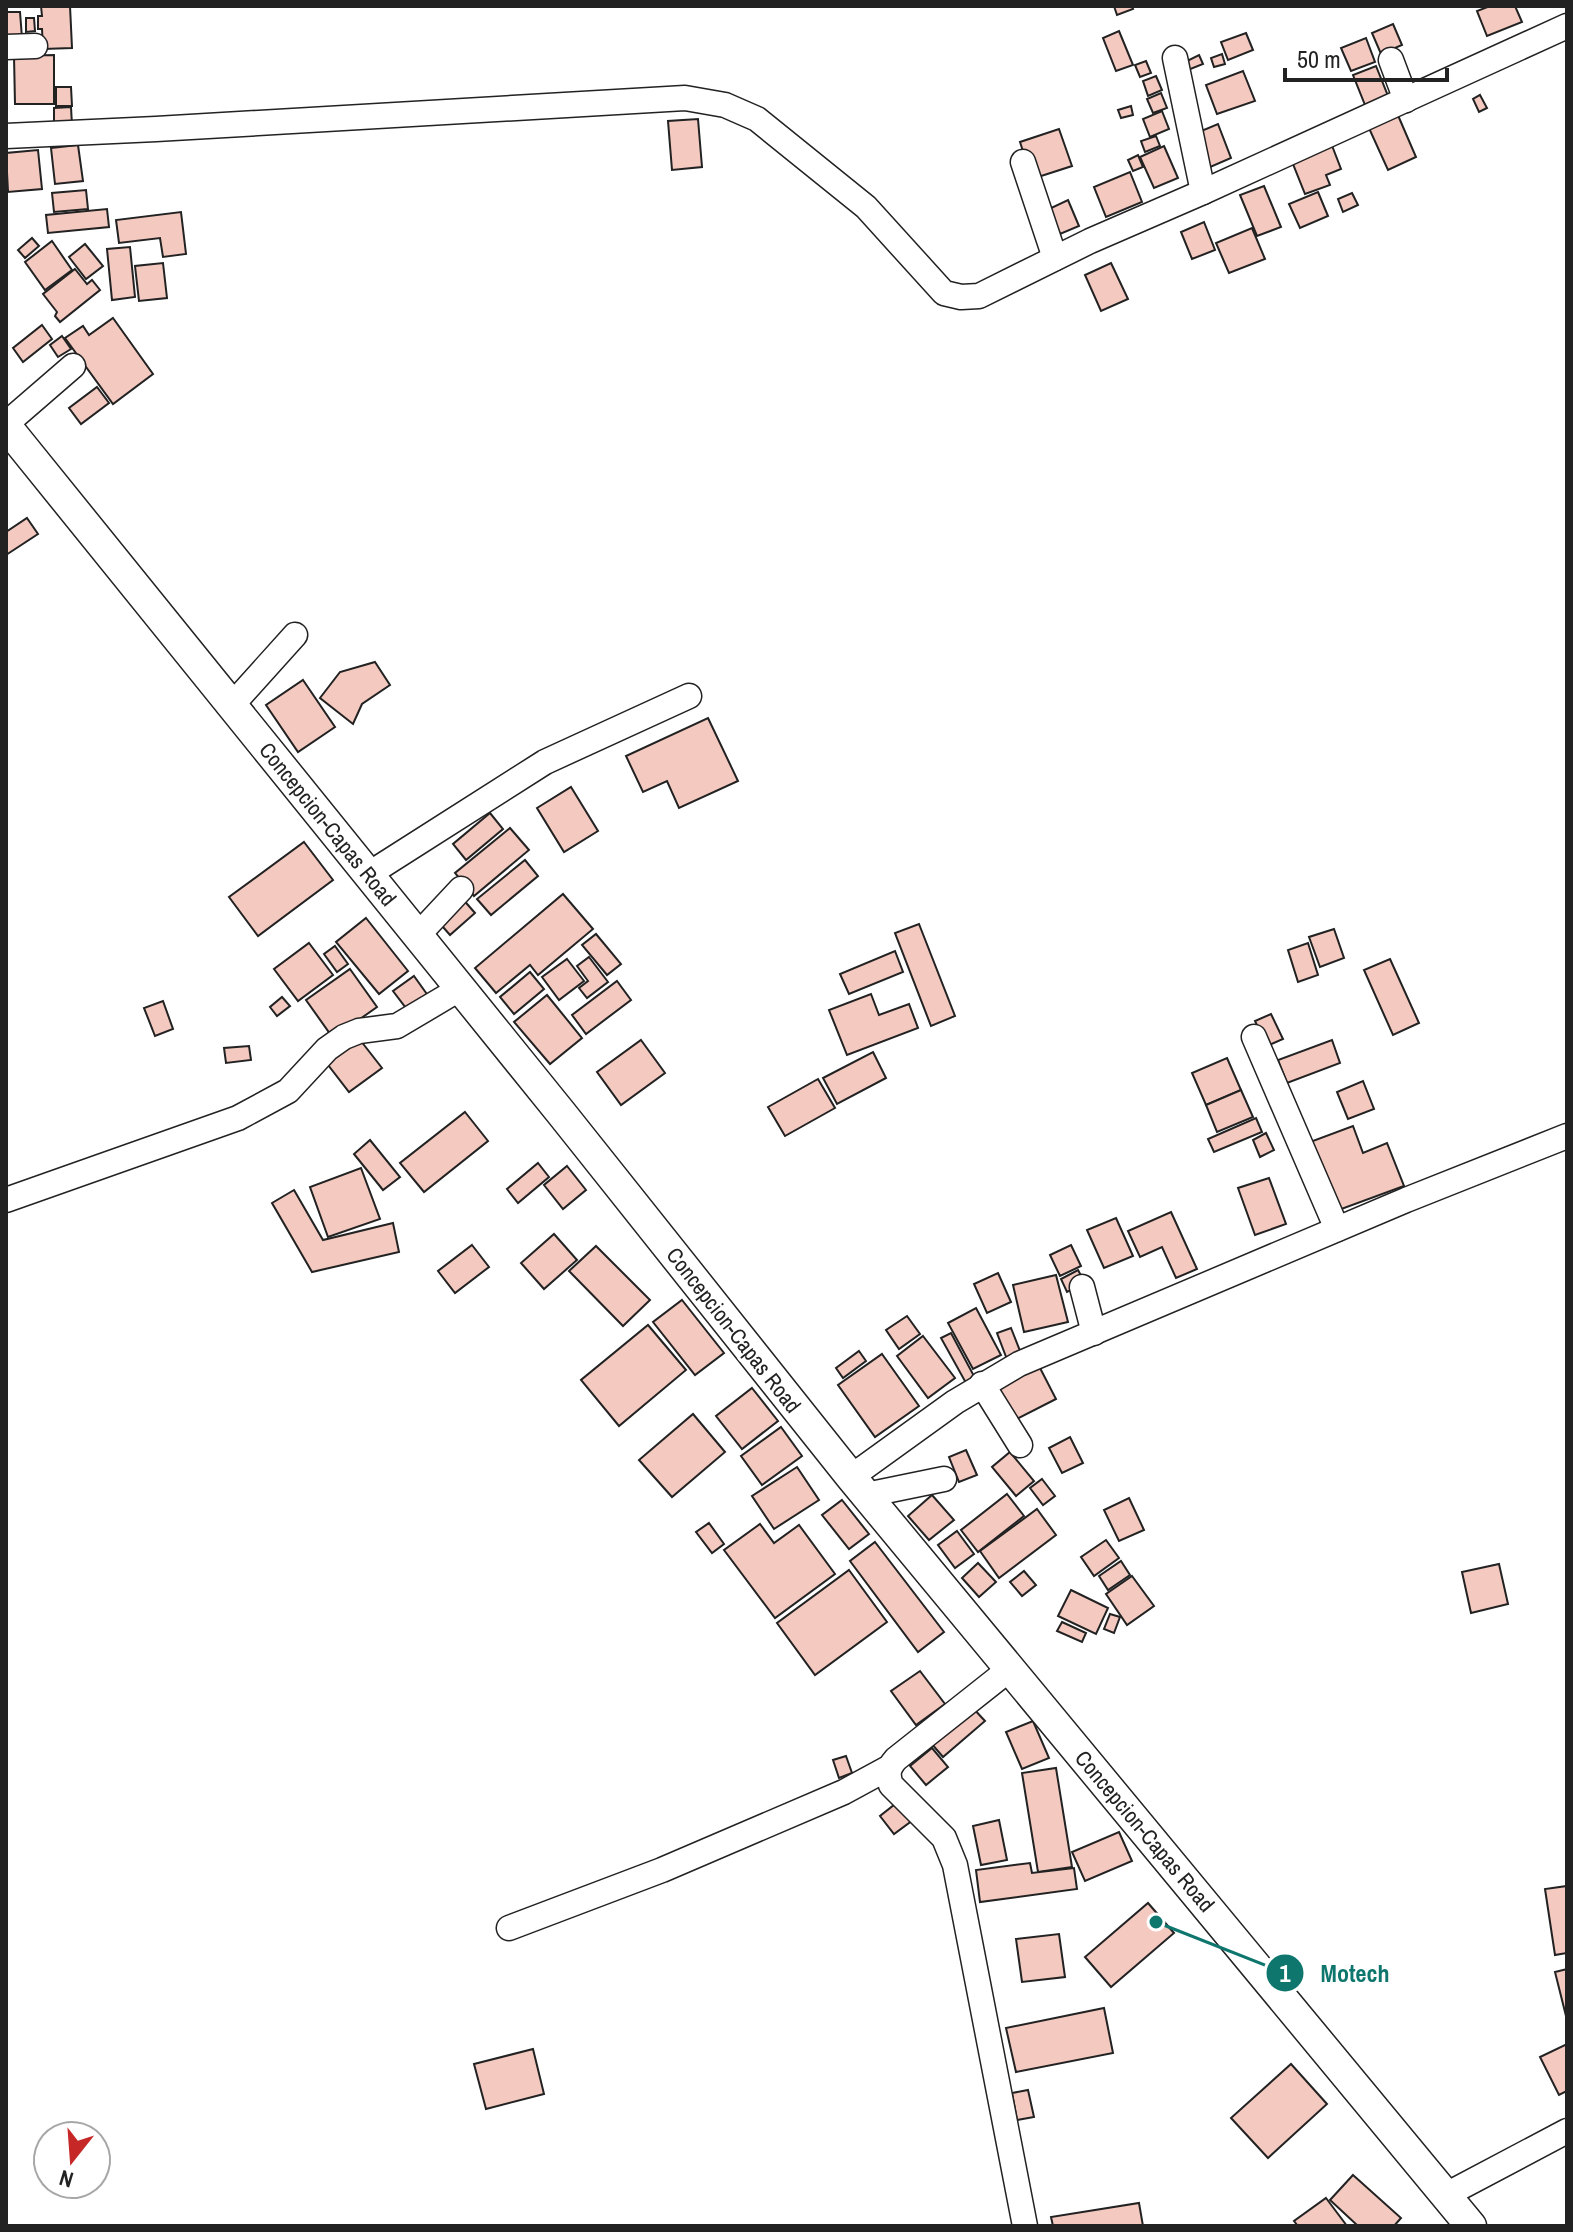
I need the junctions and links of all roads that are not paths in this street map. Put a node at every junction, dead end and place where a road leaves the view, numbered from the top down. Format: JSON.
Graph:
{"nodes":[{"id":1,"x":1567,"y":26,"type":"edge"},
{"id":2,"x":35,"y":46,"type":"dead end"},
{"id":3,"x":6,"y":47,"type":"edge"},
{"id":4,"x":1175,"y":58,"type":"dead end"},
{"id":5,"x":1391,"y":60,"type":"dead end"},
{"id":6,"x":1406,"y":100,"type":"junction"},
{"id":7,"x":6,"y":136,"type":"edge"},
{"id":8,"x":1023,"y":162,"type":"dead end"},
{"id":9,"x":1203,"y":192,"type":"junction"},
{"id":10,"x":1055,"y":258,"type":"junction"},
{"id":11,"x":73,"y":366,"type":"dead end"},
{"id":12,"x":6,"y":425,"type":"edge"},
{"id":13,"x":295,"y":635,"type":"dead end"},
{"id":14,"x":689,"y":696,"type":"dead end"},
{"id":15,"x":232,"y":705,"type":"junction"},
{"id":16,"x":369,"y":874,"type":"junction"},
{"id":17,"x":461,"y":889,"type":"dead end"},
{"id":18,"x":418,"y":935,"type":"junction"},
{"id":19,"x":461,"y":988,"type":"junction"},
{"id":20,"x":1254,"y":1037,"type":"dead end"},
{"id":21,"x":1567,"y":1136,"type":"edge"},
{"id":22,"x":6,"y":1200,"type":"edge"},
{"id":23,"x":1337,"y":1229,"type":"junction"},
{"id":24,"x":1082,"y":1287,"type":"dead end"},
{"id":25,"x":1094,"y":1333,"type":"junction"},
{"id":26,"x":982,"y":1384,"type":"junction"},
{"id":27,"x":1020,"y":1445,"type":"dead end"},
{"id":28,"x":944,"y":1479,"type":"dead end"},
{"id":29,"x":859,"y":1486,"type":"junction"},
{"id":30,"x":1011,"y":1668,"type":"junction"},
{"id":31,"x":890,"y":1767,"type":"junction"},
{"id":32,"x":509,"y":1928,"type":"dead end"},
{"id":33,"x":1567,"y":2131,"type":"edge"},
{"id":34,"x":1446,"y":2195,"type":"junction"},
{"id":35,"x":1025,"y":2226,"type":"edge"},
{"id":36,"x":1471,"y":2226,"type":"edge"}],
"edges":[{"from":1,"to":6,"type":"street"},
{"from":2,"to":3,"type":"street"},
{"from":4,"to":9,"type":"street"},
{"from":5,"to":6,"type":"street"},
{"from":6,"to":9,"type":"street"},
{"from":7,"to":10,"type":"street"},
{"from":8,"to":10,"type":"street"},
{"from":9,"to":10,"type":"street"},
{"from":11,"to":12,"type":"street"},
{"from":12,"to":15,"type":"main road","name":"Concepcion-Capas Road"},
{"from":13,"to":15,"type":"street"},
{"from":14,"to":16,"type":"street"},
{"from":15,"to":16,"type":"main road","name":"Concepcion-Capas Road"},
{"from":16,"to":18,"type":"main road","name":"Concepcion-Capas Road"},
{"from":17,"to":18,"type":"street"},
{"from":18,"to":19,"type":"main road","name":"Concepcion-Capas Road"},
{"from":19,"to":22,"type":"street"},
{"from":19,"to":29,"type":"main road","name":"Concepcion-Capas Road"},
{"from":20,"to":23,"type":"street"},
{"from":21,"to":23,"type":"street"},
{"from":23,"to":25,"type":"street"},
{"from":24,"to":25,"type":"street"},
{"from":25,"to":26,"type":"street"},
{"from":26,"to":27,"type":"street"},
{"from":26,"to":29,"type":"street"},
{"from":28,"to":29,"type":"street"},
{"from":29,"to":30,"type":"main road","name":"Concepcion-Capas Road"},
{"from":30,"to":31,"type":"street"},
{"from":30,"to":34,"type":"main road","name":"Concepcion-Capas Road"},
{"from":31,"to":32,"type":"street"},
{"from":31,"to":35,"type":"street"},
{"from":33,"to":34,"type":"street"},
{"from":34,"to":36,"type":"main road","name":"Concepcion-Capas Road"}]}
